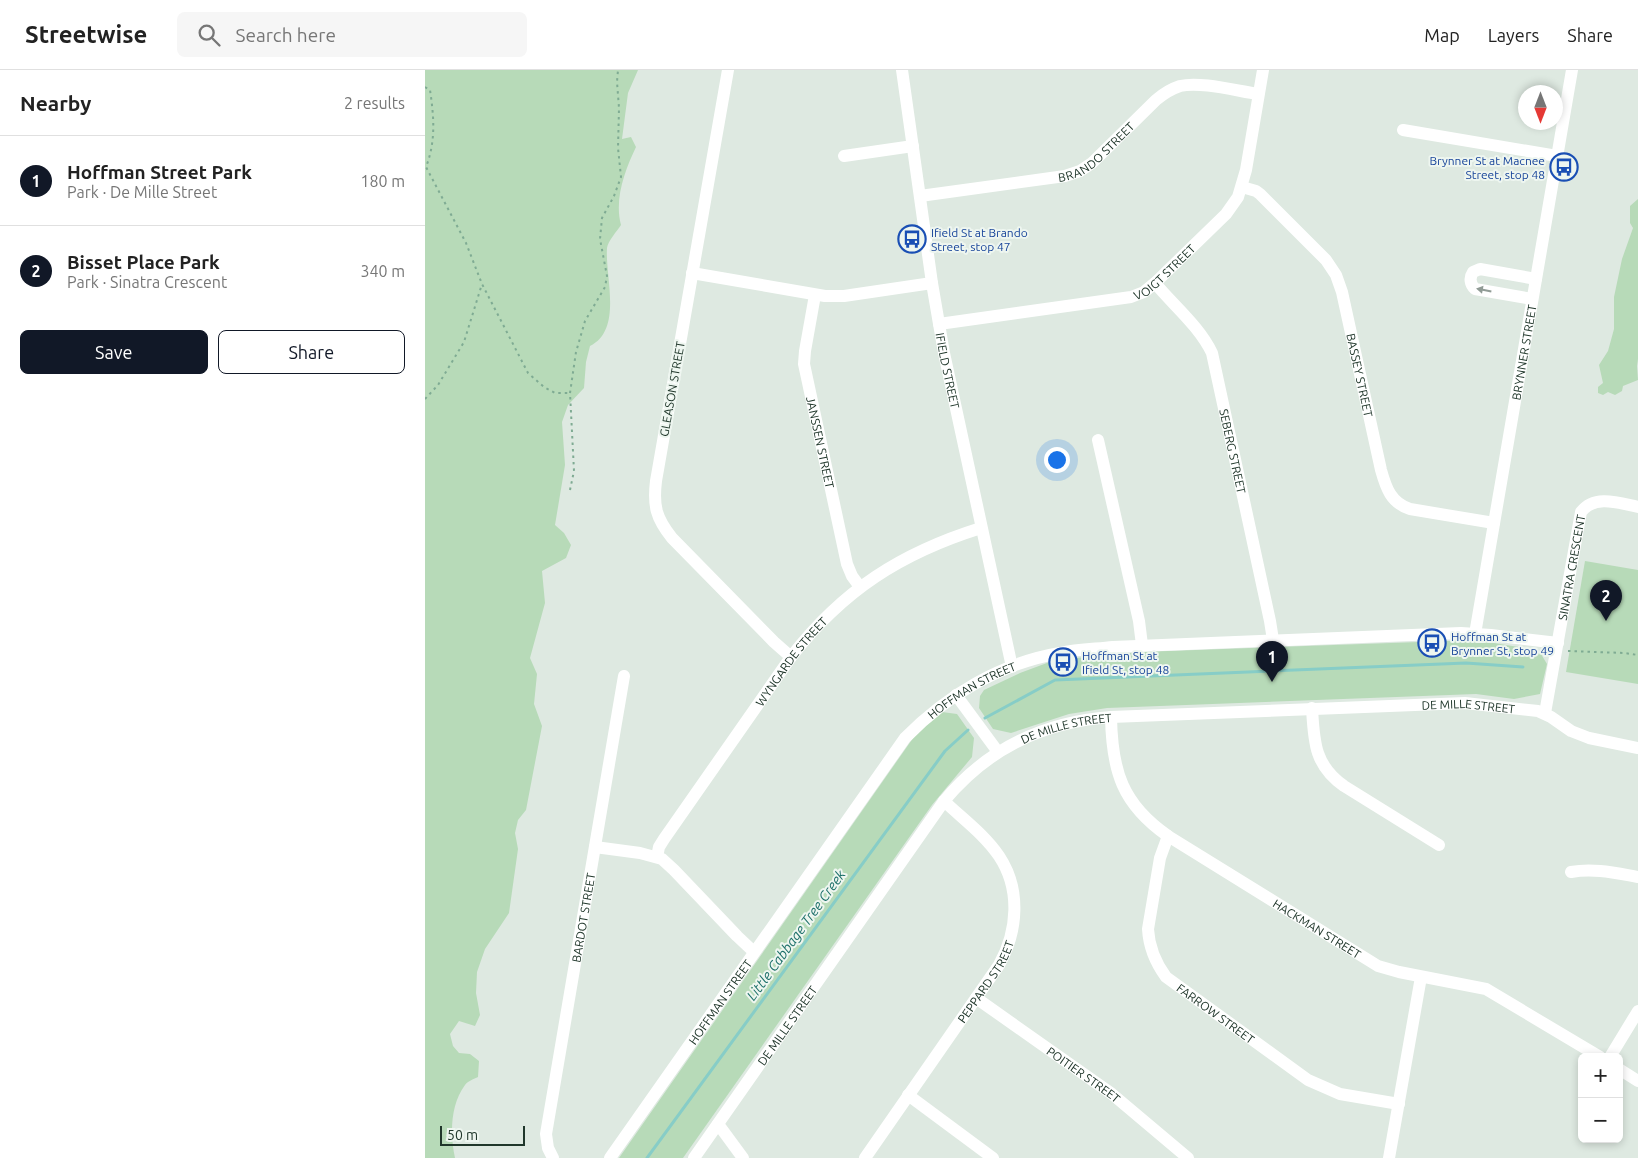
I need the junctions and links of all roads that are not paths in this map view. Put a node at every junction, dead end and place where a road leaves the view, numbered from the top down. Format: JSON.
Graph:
{"nodes":[{"id":1,"x":728,"y":70,"type":"edge"},
{"id":2,"x":902,"y":70,"type":"edge"},
{"id":3,"x":1263,"y":70,"type":"edge"},
{"id":4,"x":1572,"y":70,"type":"edge"},
{"id":5,"x":1259,"y":94,"type":"junction"},
{"id":6,"x":1403,"y":130,"type":"dead end"},
{"id":7,"x":913,"y":146,"type":"junction"},
{"id":8,"x":844,"y":156,"type":"dead end"},
{"id":9,"x":1557,"y":156,"type":"junction"},
{"id":10,"x":1241,"y":188,"type":"junction"},
{"id":11,"x":920,"y":196,"type":"junction"},
{"id":12,"x":692,"y":273,"type":"junction"},
{"id":13,"x":1536,"y":279,"type":"junction"},
{"id":14,"x":932,"y":283,"type":"junction"},
{"id":15,"x":1155,"y":283,"type":"junction"},
{"id":16,"x":815,"y":294,"type":"junction"},
{"id":17,"x":1532,"y":299,"type":"junction"},
{"id":18,"x":939,"y":324,"type":"junction"},
{"id":19,"x":1098,"y":440,"type":"dead end"},
{"id":20,"x":1638,"y":507,"type":"edge"},
{"id":21,"x":1494,"y":523,"type":"junction"},
{"id":22,"x":981,"y":528,"type":"junction"},
{"id":23,"x":860,"y":587,"type":"junction"},
{"id":24,"x":1475,"y":634,"type":"junction"},
{"id":25,"x":1273,"y":640,"type":"junction"},
{"id":26,"x":1141,"y":646,"type":"junction"},
{"id":27,"x":1562,"y":647,"type":"junction"},
{"id":28,"x":791,"y":658,"type":"junction"},
{"id":29,"x":1012,"y":667,"type":"junction"},
{"id":30,"x":625,"y":676,"type":"dead end"},
{"id":31,"x":956,"y":695,"type":"junction"},
{"id":32,"x":1312,"y":708,"type":"junction"},
{"id":33,"x":1545,"y":713,"type":"junction"},
{"id":34,"x":1111,"y":717,"type":"junction"},
{"id":35,"x":1638,"y":748,"type":"edge"},
{"id":36,"x":998,"y":752,"type":"junction"},
{"id":37,"x":944,"y":802,"type":"junction"},
{"id":38,"x":1168,"y":836,"type":"junction"},
{"id":39,"x":1439,"y":845,"type":"dead end"},
{"id":40,"x":595,"y":847,"type":"junction"},
{"id":41,"x":657,"y":857,"type":"junction"},
{"id":42,"x":1571,"y":872,"type":"dead end"},
{"id":43,"x":1638,"y":877,"type":"edge"},
{"id":44,"x":754,"y":952,"type":"junction"},
{"id":45,"x":1421,"y":977,"type":"junction"},
{"id":46,"x":976,"y":998,"type":"junction"},
{"id":47,"x":1638,"y":1011,"type":"edge"},
{"id":48,"x":1593,"y":1053,"type":"edge"},
{"id":49,"x":1612,"y":1053,"type":"edge"},
{"id":50,"x":1623,"y":1072,"type":"edge"},
{"id":51,"x":1638,"y":1081,"type":"edge"},
{"id":52,"x":908,"y":1095,"type":"junction"},
{"id":53,"x":1399,"y":1104,"type":"junction"},
{"id":54,"x":718,"y":1124,"type":"junction"},
{"id":55,"x":553,"y":1158,"type":"edge"},
{"id":56,"x":609,"y":1158,"type":"edge"},
{"id":57,"x":694,"y":1158,"type":"edge"},
{"id":58,"x":743,"y":1158,"type":"edge"},
{"id":59,"x":865,"y":1158,"type":"edge"},
{"id":60,"x":993,"y":1158,"type":"edge"},
{"id":61,"x":1188,"y":1158,"type":"edge"},
{"id":62,"x":1389,"y":1158,"type":"edge"}],
"edges":[{"from":1,"to":12,"type":"street","name":"GLEASON STREET"},
{"from":2,"to":7,"type":"street","name":"IFIELD STREET"},
{"from":3,"to":5,"type":"street","name":"VOIGT STREET"},
{"from":4,"to":9,"type":"street","name":"BRYNNER STREET"},
{"from":5,"to":10,"type":"street","name":"VOIGT STREET"},
{"from":5,"to":11,"type":"street","name":"BRANDO STREET"},
{"from":6,"to":9,"type":"street"},
{"from":7,"to":8,"type":"street"},
{"from":7,"to":11,"type":"street","name":"IFIELD STREET"},
{"from":9,"to":13,"type":"street","name":"BRYNNER STREET"},
{"from":10,"to":15,"type":"street","name":"VOIGT STREET"},
{"from":10,"to":21,"type":"street","name":"BASSEY STREET"},
{"from":11,"to":14,"type":"street","name":"IFIELD STREET"},
{"from":12,"to":16,"type":"street"},
{"from":12,"to":28,"type":"street","name":"GLEASON STREET"},
{"from":13,"to":17,"type":"street","name":"BRYNNER STREET"},
{"from":17,"to":13,"type":"street","one_way":true},
{"from":14,"to":16,"type":"street"},
{"from":14,"to":18,"type":"street","name":"IFIELD STREET"},
{"from":15,"to":18,"type":"street","name":"VOIGT STREET"},
{"from":15,"to":25,"type":"street","name":"SEBERG STREET"},
{"from":16,"to":23,"type":"street","name":"JANSSEN STREET"},
{"from":17,"to":21,"type":"street","name":"BRYNNER STREET"},
{"from":18,"to":22,"type":"street","name":"IFIELD STREET"},
{"from":19,"to":26,"type":"street"},
{"from":20,"to":27,"type":"street","name":"SINATRA CRESCENT"},
{"from":21,"to":24,"type":"street","name":"BRYNNER STREET"},
{"from":22,"to":23,"type":"street","name":"WYNGARDE STREET"},
{"from":22,"to":29,"type":"street","name":"IFIELD STREET"},
{"from":23,"to":28,"type":"street","name":"WYNGARDE STREET"},
{"from":24,"to":25,"type":"street","name":"HOFFMAN STREET"},
{"from":24,"to":27,"type":"street","name":"HOFFMAN STREET"},
{"from":25,"to":26,"type":"street","name":"HOFFMAN STREET"},
{"from":26,"to":29,"type":"street","name":"HOFFMAN STREET"},
{"from":27,"to":33,"type":"street","name":"SINATRA CRESCENT"},
{"from":28,"to":41,"type":"street","name":"WYNGARDE STREET"},
{"from":29,"to":31,"type":"street","name":"HOFFMAN STREET"},
{"from":30,"to":40,"type":"street","name":"BARDOT STREET"},
{"from":31,"to":36,"type":"street"},
{"from":31,"to":44,"type":"street","name":"HOFFMAN STREET"},
{"from":32,"to":33,"type":"street","name":"DE MILLE STREET"},
{"from":32,"to":34,"type":"street","name":"DE MILLE STREET"},
{"from":32,"to":39,"type":"street"},
{"from":33,"to":35,"type":"street","name":"DE MILLE STREET"},
{"from":34,"to":36,"type":"street","name":"DE MILLE STREET"},
{"from":34,"to":38,"type":"street","name":"HACKMAN STREET"},
{"from":36,"to":37,"type":"street","name":"DE MILLE STREET"},
{"from":37,"to":46,"type":"street","name":"PEPPARD STREET"},
{"from":37,"to":54,"type":"street","name":"DE MILLE STREET"},
{"from":38,"to":45,"type":"street","name":"HACKMAN STREET"},
{"from":38,"to":53,"type":"street","name":"FARROW STREET"},
{"from":40,"to":41,"type":"street"},
{"from":40,"to":55,"type":"street","name":"BARDOT STREET"},
{"from":41,"to":44,"type":"street"},
{"from":42,"to":43,"type":"street"},
{"from":44,"to":56,"type":"street","name":"HOFFMAN STREET"},
{"from":45,"to":48,"type":"street","name":"HACKMAN STREET"},
{"from":45,"to":53,"type":"street"},
{"from":46,"to":52,"type":"street","name":"PEPPARD STREET"},
{"from":46,"to":61,"type":"street","name":"POITIER STREET"},
{"from":47,"to":49,"type":"street"},
{"from":50,"to":51,"type":"street"},
{"from":52,"to":59,"type":"street","name":"PEPPARD STREET"},
{"from":52,"to":60,"type":"street"},
{"from":53,"to":62,"type":"street"},
{"from":54,"to":57,"type":"street","name":"DE MILLE STREET"},
{"from":54,"to":58,"type":"street"}]}
